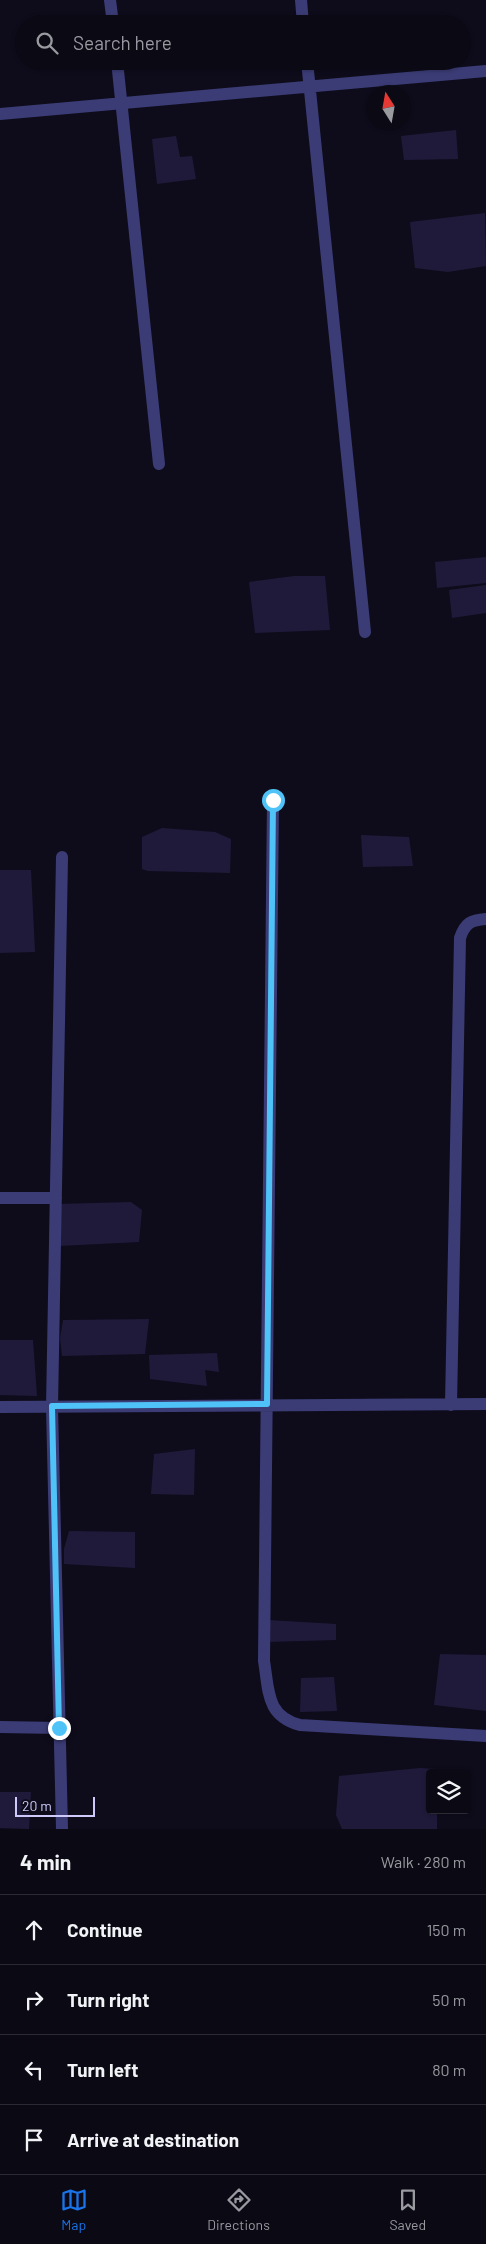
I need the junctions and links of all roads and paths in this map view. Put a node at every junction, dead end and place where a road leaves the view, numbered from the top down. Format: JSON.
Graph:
{"nodes":[{"id":1,"x":110,"y":0,"type":"edge"},
{"id":2,"x":301,"y":0,"type":"edge"},
{"id":3,"x":112,"y":15,"type":"edge"},
{"id":4,"x":302,"y":15,"type":"edge"},
{"id":5,"x":118,"y":70,"type":"edge"},
{"id":6,"x":308,"y":70,"type":"edge"},
{"id":7,"x":486,"y":71,"type":"edge"},
{"id":8,"x":310,"y":87,"type":"junction"},
{"id":9,"x":122,"y":103,"type":"junction"},
{"id":10,"x":0,"y":114,"type":"edge"},
{"id":11,"x":159,"y":464,"type":"dead end"},
{"id":12,"x":365,"y":632,"type":"dead end"},
{"id":13,"x":273,"y":800,"type":"dead end"},
{"id":14,"x":62,"y":857,"type":"dead end"},
{"id":15,"x":486,"y":919,"type":"edge"},
{"id":16,"x":0,"y":1198,"type":"edge"},
{"id":17,"x":56,"y":1198,"type":"junction"},
{"id":18,"x":267,"y":1404,"type":"junction"},
{"id":19,"x":486,"y":1404,"type":"edge"},
{"id":20,"x":451,"y":1405,"type":"junction"},
{"id":21,"x":52,"y":1406,"type":"junction"},
{"id":22,"x":0,"y":1407,"type":"edge"},
{"id":23,"x":0,"y":1727,"type":"edge"},
{"id":24,"x":59,"y":1728,"type":"junction"},
{"id":25,"x":486,"y":1736,"type":"edge"},
{"id":26,"x":62,"y":1829,"type":"edge"}],
"edges":[{"from":1,"to":3,"type":"street"},
{"from":2,"to":4,"type":"street"},
{"from":5,"to":9,"type":"street"},
{"from":6,"to":8,"type":"street"},
{"from":7,"to":8,"type":"street"},
{"from":8,"to":9,"type":"street"},
{"from":8,"to":12,"type":"street"},
{"from":9,"to":10,"type":"street"},
{"from":9,"to":11,"type":"street"},
{"from":13,"to":18,"type":"street"},
{"from":14,"to":17,"type":"street"},
{"from":15,"to":20,"type":"street"},
{"from":16,"to":17,"type":"street"},
{"from":17,"to":21,"type":"street"},
{"from":18,"to":20,"type":"street"},
{"from":18,"to":21,"type":"street"},
{"from":18,"to":25,"type":"street"},
{"from":19,"to":20,"type":"street"},
{"from":21,"to":22,"type":"street"},
{"from":21,"to":24,"type":"street"},
{"from":23,"to":24,"type":"street"},
{"from":24,"to":26,"type":"street"}]}
